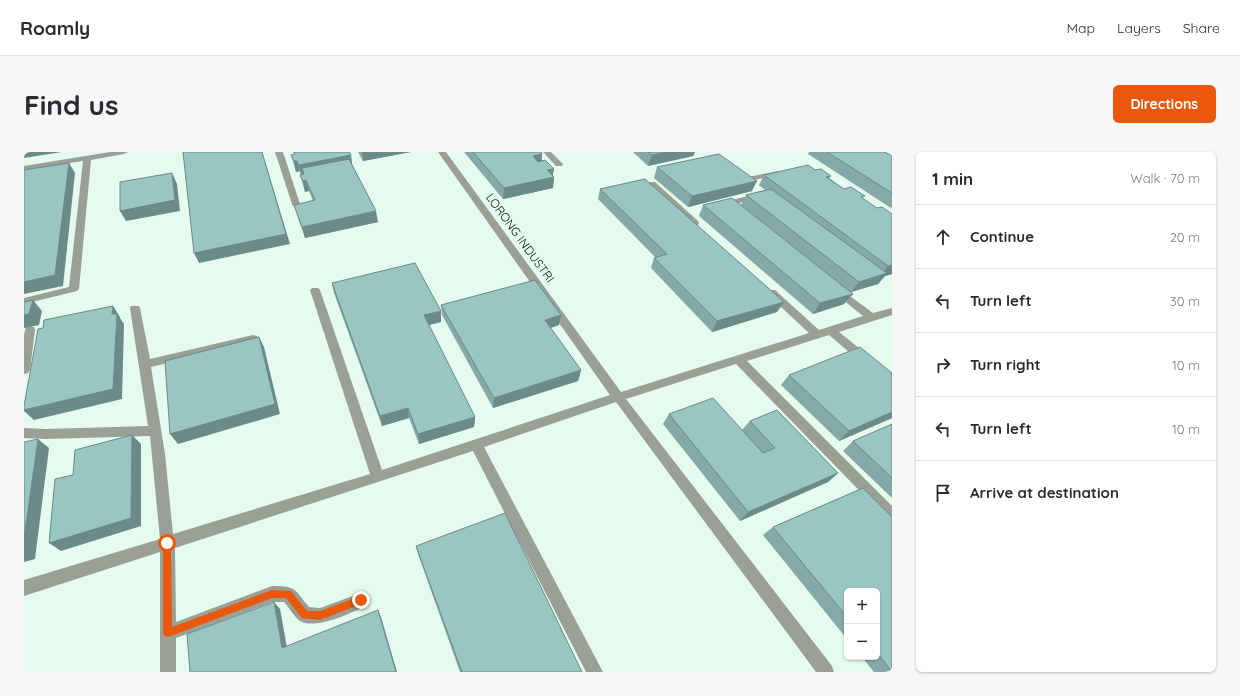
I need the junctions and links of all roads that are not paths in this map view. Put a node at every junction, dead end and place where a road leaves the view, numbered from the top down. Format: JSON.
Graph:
{"nodes":[{"id":1,"x":124,"y":152,"type":"edge"},
{"id":2,"x":278,"y":152,"type":"edge"},
{"id":3,"x":442,"y":152,"type":"edge"},
{"id":4,"x":547,"y":152,"type":"edge"},
{"id":5,"x":87,"y":158,"type":"junction"},
{"id":6,"x":559,"y":164,"type":"dead end"},
{"id":7,"x":24,"y":168,"type":"edge"},
{"id":8,"x":785,"y":171,"type":"edge"},
{"id":9,"x":748,"y":179,"type":"edge"},
{"id":10,"x":652,"y":184,"type":"edge"},
{"id":11,"x":757,"y":196,"type":"edge"},
{"id":12,"x":296,"y":204,"type":"edge"},
{"id":13,"x":743,"y":216,"type":"edge"},
{"id":14,"x":699,"y":227,"type":"edge"},
{"id":15,"x":828,"y":283,"type":"edge"},
{"id":16,"x":764,"y":286,"type":"edge"},
{"id":17,"x":315,"y":290,"type":"dead end"},
{"id":18,"x":24,"y":301,"type":"edge"},
{"id":19,"x":135,"y":308,"type":"dead end"},
{"id":20,"x":892,"y":311,"type":"edge"},
{"id":21,"x":871,"y":317,"type":"junction"},
{"id":22,"x":30,"y":330,"type":"dead end"},
{"id":23,"x":830,"y":330,"type":"junction"},
{"id":24,"x":817,"y":334,"type":"junction"},
{"id":25,"x":253,"y":339,"type":"edge"},
{"id":26,"x":738,"y":359,"type":"junction"},
{"id":27,"x":146,"y":364,"type":"junction"},
{"id":28,"x":875,"y":368,"type":"edge"},
{"id":29,"x":24,"y":370,"type":"edge"},
{"id":30,"x":618,"y":397,"type":"junction"},
{"id":31,"x":155,"y":431,"type":"junction"},
{"id":32,"x":24,"y":433,"type":"edge"},
{"id":33,"x":476,"y":445,"type":"junction"},
{"id":34,"x":378,"y":477,"type":"junction"},
{"id":35,"x":892,"y":515,"type":"edge"},
{"id":36,"x":167,"y":543,"type":"junction"},
{"id":37,"x":24,"y":588,"type":"edge"},
{"id":38,"x":361,"y":600,"type":"dead end"},
{"id":39,"x":168,"y":633,"type":"junction"},
{"id":40,"x":168,"y":672,"type":"edge"},
{"id":41,"x":595,"y":672,"type":"edge"},
{"id":42,"x":826,"y":672,"type":"edge"}],
"edges":[{"from":1,"to":5,"type":"street"},
{"from":2,"to":12,"type":"street"},
{"from":3,"to":30,"type":"street","name":"LORONG INDUSTRI"},
{"from":4,"to":6,"type":"street"},
{"from":5,"to":7,"type":"street"},
{"from":5,"to":18,"type":"street"},
{"from":8,"to":9,"type":"street"},
{"from":10,"to":14,"type":"street"},
{"from":11,"to":13,"type":"street"},
{"from":15,"to":21,"type":"street"},
{"from":16,"to":24,"type":"street"},
{"from":17,"to":34,"type":"street"},
{"from":19,"to":27,"type":"street"},
{"from":20,"to":21,"type":"street"},
{"from":21,"to":23,"type":"street"},
{"from":22,"to":29,"type":"street"},
{"from":23,"to":24,"type":"street"},
{"from":23,"to":28,"type":"street"},
{"from":24,"to":26,"type":"street"},
{"from":25,"to":27,"type":"street"},
{"from":26,"to":30,"type":"street"},
{"from":26,"to":35,"type":"street"},
{"from":27,"to":31,"type":"street"},
{"from":30,"to":33,"type":"street"},
{"from":30,"to":42,"type":"street","name":"LORONG INDUSTRI"},
{"from":31,"to":32,"type":"street"},
{"from":31,"to":36,"type":"street"},
{"from":33,"to":34,"type":"street"},
{"from":33,"to":41,"type":"street"},
{"from":34,"to":36,"type":"street"},
{"from":36,"to":37,"type":"street"},
{"from":36,"to":39,"type":"street"},
{"from":38,"to":39,"type":"street"},
{"from":39,"to":40,"type":"street"}]}
